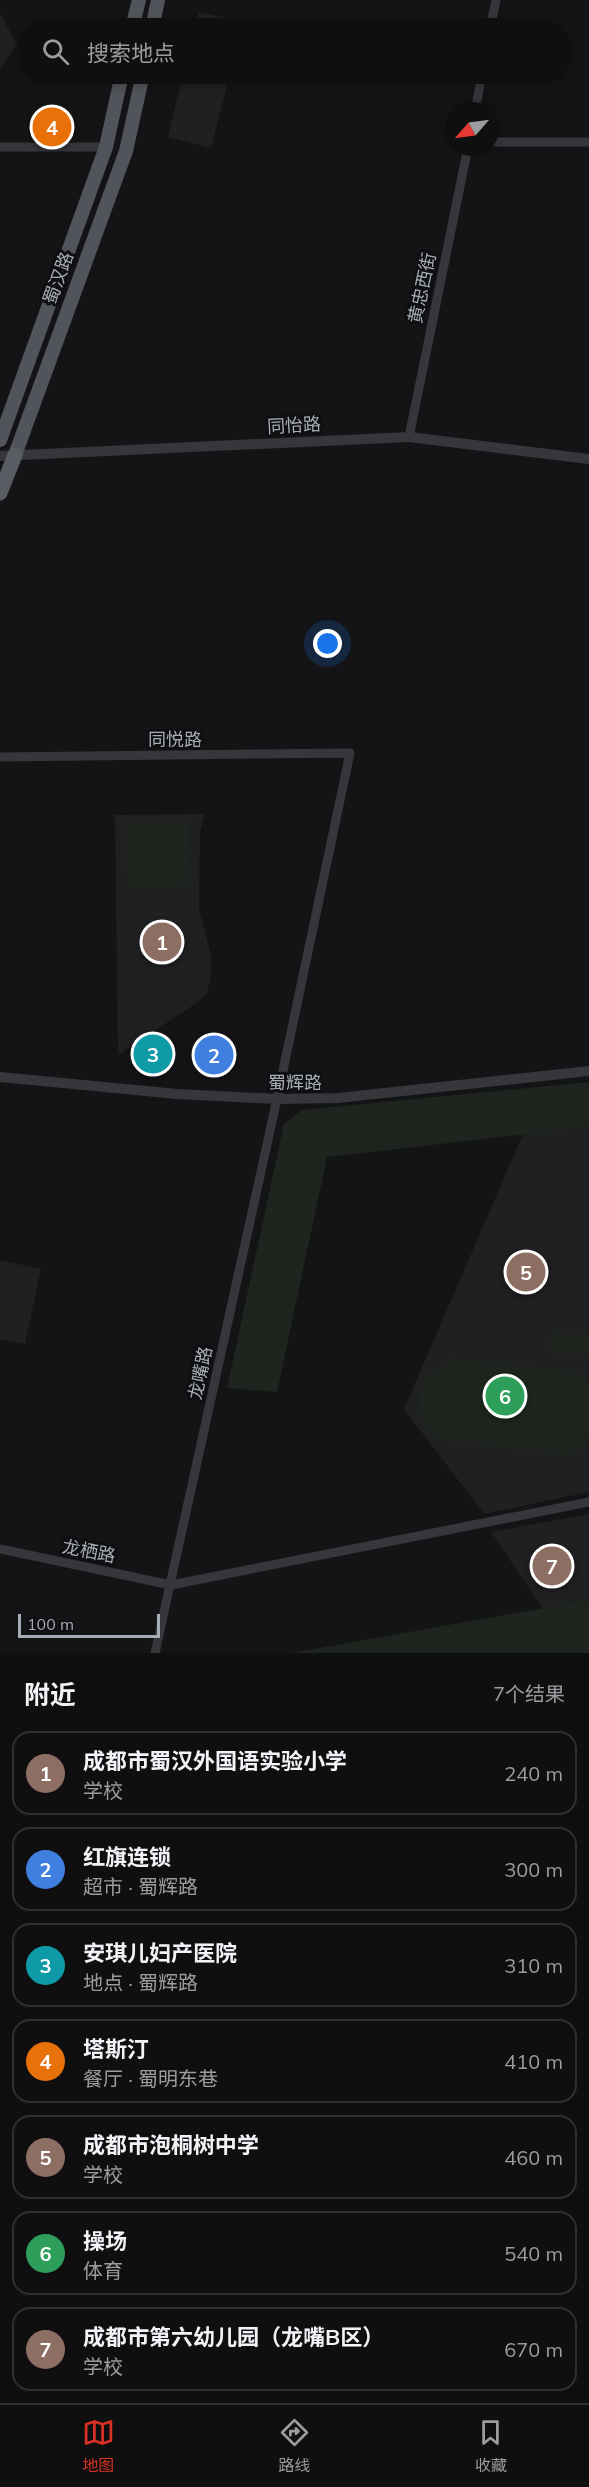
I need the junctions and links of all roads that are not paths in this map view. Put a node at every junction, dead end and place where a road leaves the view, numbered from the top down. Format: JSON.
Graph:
{"nodes":[{"id":1,"x":139,"y":0,"type":"edge"},
{"id":2,"x":159,"y":0,"type":"edge"},
{"id":3,"x":496,"y":0,"type":"edge"},
{"id":4,"x":134,"y":18,"type":"edge"},
{"id":5,"x":154,"y":18,"type":"edge"},
{"id":6,"x":492,"y":18,"type":"edge"},
{"id":7,"x":120,"y":84,"type":"edge"},
{"id":8,"x":140,"y":84,"type":"edge"},
{"id":9,"x":480,"y":84,"type":"edge"},
{"id":10,"x":477,"y":102,"type":"edge"},
{"id":11,"x":499,"y":142,"type":"edge"},
{"id":12,"x":589,"y":142,"type":"edge"},
{"id":13,"x":0,"y":147,"type":"edge"},
{"id":14,"x":106,"y":147,"type":"junction"},
{"id":15,"x":466,"y":156,"type":"edge"},
{"id":16,"x":409,"y":436,"type":"junction"},
{"id":17,"x":0,"y":440,"type":"edge"},
{"id":18,"x":8,"y":455,"type":"edge"},
{"id":19,"x":589,"y":459,"type":"edge"},
{"id":20,"x":0,"y":493,"type":"edge"},
{"id":21,"x":350,"y":753,"type":"joint"},
{"id":22,"x":0,"y":757,"type":"edge"},
{"id":23,"x":589,"y":1071,"type":"edge"},
{"id":24,"x":0,"y":1077,"type":"edge"},
{"id":25,"x":277,"y":1099,"type":"junction"},
{"id":26,"x":589,"y":1502,"type":"edge"},
{"id":27,"x":0,"y":1549,"type":"edge"},
{"id":28,"x":171,"y":1584,"type":"junction"},
{"id":29,"x":154,"y":1653,"type":"edge"}],
"edges":[{"from":1,"to":4,"type":"main road"},
{"from":2,"to":5,"type":"main road"},
{"from":3,"to":6,"type":"street"},
{"from":7,"to":14,"type":"main road","name":"蜀汉路"},
{"from":8,"to":18,"type":"main road","name":"蜀汉路"},
{"from":9,"to":10,"type":"street"},
{"from":11,"to":12,"type":"street"},
{"from":13,"to":14,"type":"street"},
{"from":14,"to":17,"type":"main road","name":"蜀汉路"},
{"from":15,"to":16,"type":"street","name":"黄忠西街"},
{"from":16,"to":18,"type":"street","name":"同怡路"},
{"from":16,"to":19,"type":"street","name":"同怡路"},
{"from":18,"to":20,"type":"highway","name":"蜀汉路"},
{"from":21,"to":22,"type":"street","name":"同悦路"},
{"from":21,"to":25,"type":"street","name":"龙嘴路"},
{"from":23,"to":25,"type":"street","name":"蜀辉路"},
{"from":24,"to":25,"type":"street","name":"蜀辉路"},
{"from":25,"to":28,"type":"street","name":"龙嘴路"},
{"from":26,"to":28,"type":"street"},
{"from":27,"to":28,"type":"street","name":"龙栖路"},
{"from":28,"to":29,"type":"street","name":"龙嘴路"}]}
